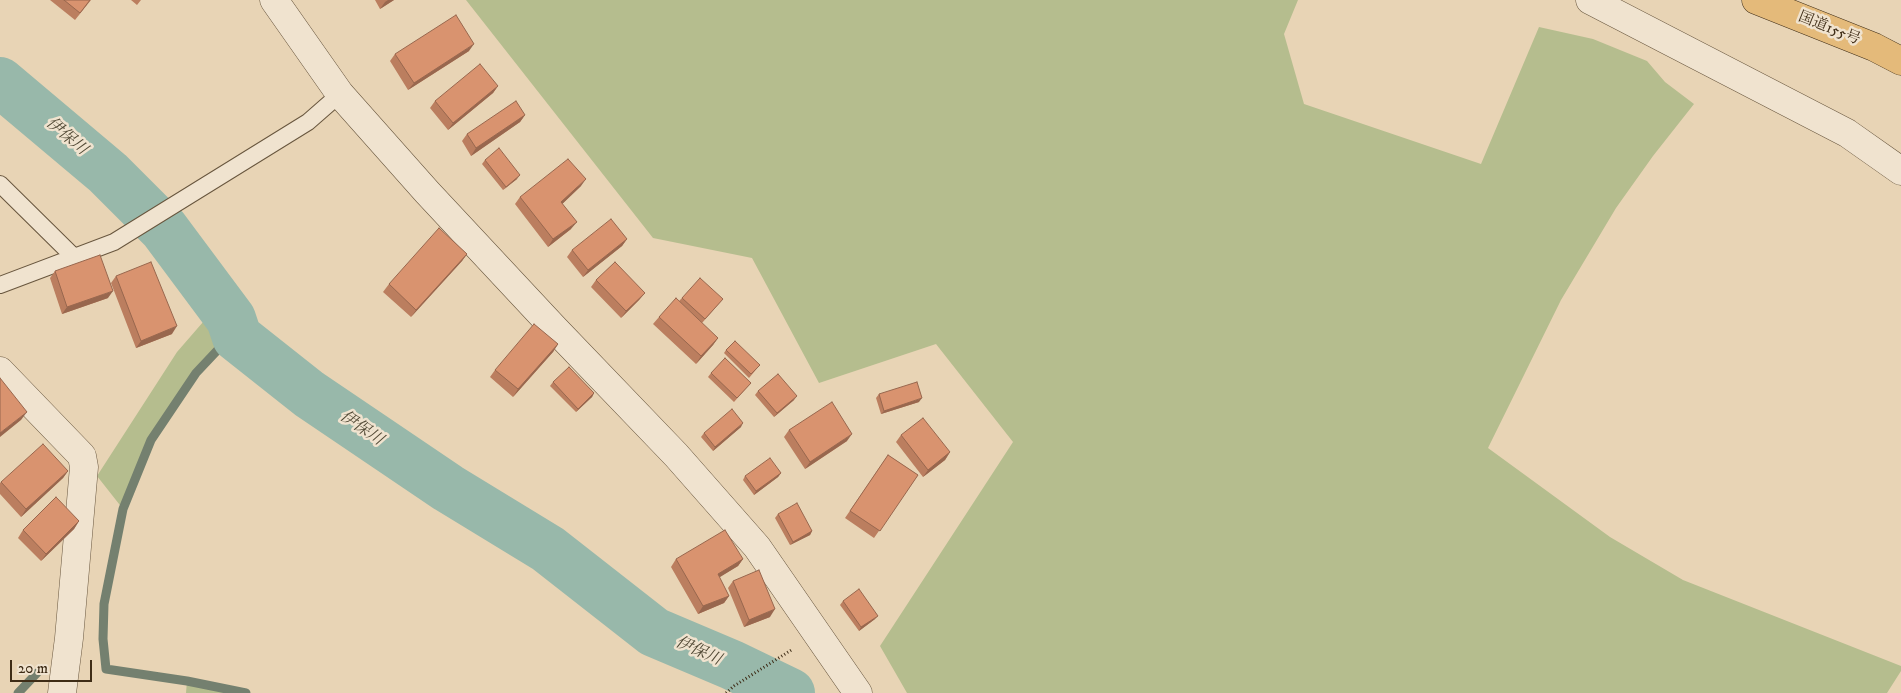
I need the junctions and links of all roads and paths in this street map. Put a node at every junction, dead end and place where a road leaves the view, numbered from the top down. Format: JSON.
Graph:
{"nodes":[{"id":1,"x":274,"y":0,"type":"edge"},
{"id":2,"x":1590,"y":0,"type":"edge"},
{"id":3,"x":1756,"y":0,"type":"edge"},
{"id":4,"x":1901,"y":61,"type":"edge"},
{"id":5,"x":340,"y":94,"type":"junction"},
{"id":6,"x":1901,"y":171,"type":"edge"},
{"id":7,"x":0,"y":184,"type":"edge"},
{"id":8,"x":74,"y":257,"type":"junction"},
{"id":9,"x":0,"y":286,"type":"edge"},
{"id":10,"x":0,"y":371,"type":"edge"},
{"id":11,"x":817,"y":634,"type":"junction"},
{"id":12,"x":62,"y":693,"type":"edge"},
{"id":13,"x":726,"y":693,"type":"edge"},
{"id":14,"x":858,"y":693,"type":"edge"}],
"edges":[{"from":1,"to":5,"type":"street"},
{"from":2,"to":6,"type":"street"},
{"from":3,"to":4,"type":"highway","name":"国道155号"},
{"from":5,"to":8,"type":"lane"},
{"from":5,"to":11,"type":"street"},
{"from":7,"to":8,"type":"lane"},
{"from":8,"to":9,"type":"lane"},
{"from":10,"to":12,"type":"street"},
{"from":11,"to":13,"type":"path"},
{"from":11,"to":14,"type":"street"}]}
